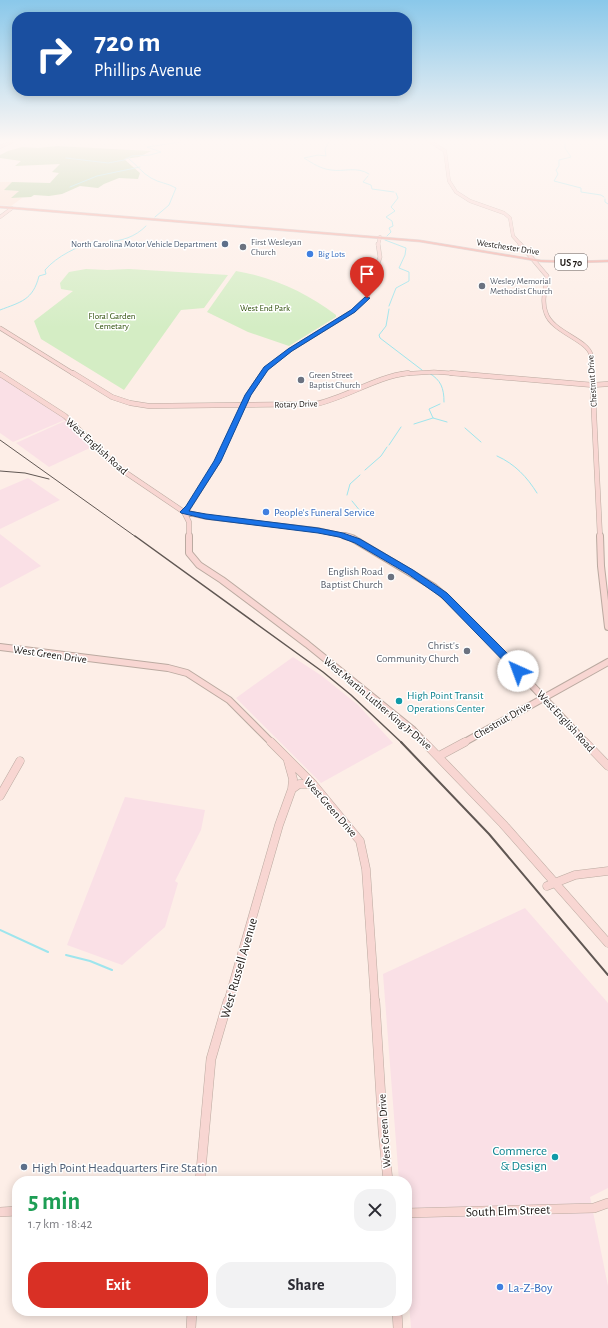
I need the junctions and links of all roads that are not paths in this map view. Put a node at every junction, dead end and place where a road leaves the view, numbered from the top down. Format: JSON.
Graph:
{"nodes":[{"id":1,"x":482,"y":204,"type":"edge"},
{"id":2,"x":0,"y":207,"type":"edge"},
{"id":3,"x":12,"y":208,"type":"junction"},
{"id":4,"x":0,"y":217,"type":"edge"},
{"id":5,"x":380,"y":237,"type":"junction"},
{"id":6,"x":534,"y":260,"type":"junction"},
{"id":7,"x":608,"y":261,"type":"edge"},
{"id":8,"x":0,"y":328,"type":"edge"},
{"id":9,"x":0,"y":374,"type":"edge"},
{"id":10,"x":593,"y":384,"type":"junction"},
{"id":11,"x":608,"y":384,"type":"edge"},
{"id":12,"x":244,"y":405,"type":"junction"},
{"id":13,"x":184,"y":512,"type":"junction"},
{"id":14,"x":206,"y":517,"type":"junction"},
{"id":15,"x":189,"y":522,"type":"junction"},
{"id":16,"x":608,"y":627,"type":"edge"},
{"id":17,"x":0,"y":647,"type":"edge"},
{"id":18,"x":608,"y":662,"type":"edge"},
{"id":19,"x":543,"y":697,"type":"junction"},
{"id":20,"x":439,"y":756,"type":"junction"},
{"id":21,"x":287,"y":759,"type":"junction"},
{"id":22,"x":20,"y":761,"type":"dead end"},
{"id":23,"x":608,"y":766,"type":"edge"},
{"id":24,"x":313,"y":784,"type":"junction"},
{"id":25,"x":292,"y":789,"type":"junction"},
{"id":26,"x":0,"y":796,"type":"edge"},
{"id":27,"x":608,"y":871,"type":"edge"},
{"id":28,"x":555,"y":882,"type":"junction"},
{"id":29,"x":547,"y":886,"type":"dead end"},
{"id":30,"x":608,"y":943,"type":"edge"},
{"id":31,"x":200,"y":1176,"type":"edge"},
{"id":32,"x":388,"y":1176,"type":"edge"},
{"id":33,"x":608,"y":1203,"type":"edge"},
{"id":34,"x":12,"y":1211,"type":"edge"},
{"id":35,"x":0,"y":1212,"type":"edge"},
{"id":36,"x":412,"y":1213,"type":"edge"},
{"id":37,"x":192,"y":1316,"type":"edge"},
{"id":38,"x":397,"y":1316,"type":"edge"},
{"id":39,"x":191,"y":1328,"type":"edge"},
{"id":40,"x":398,"y":1328,"type":"edge"}],
"edges":[{"from":1,"to":6,"type":"street","name":"Chestnut Drive"},
{"from":2,"to":3,"type":"main road","name":"Westchester Drive","number":"US 70"},
{"from":3,"to":4,"type":"street"},
{"from":3,"to":5,"type":"main road","name":"Westchester Drive","number":"US 70"},
{"from":5,"to":6,"type":"main road","name":"Westchester Drive","number":"US 70"},
{"from":5,"to":12,"type":"street"},
{"from":6,"to":7,"type":"main road","name":"Westchester Drive","number":"US 70"},
{"from":6,"to":10,"type":"street","name":"Chestnut Drive"},
{"from":8,"to":12,"type":"street","name":"Rotary Drive"},
{"from":9,"to":13,"type":"street","name":"West English Road"},
{"from":10,"to":11,"type":"street","name":"Rotary Drive"},
{"from":10,"to":12,"type":"street","name":"Rotary Drive"},
{"from":10,"to":16,"type":"street","name":"Chestnut Drive"},
{"from":12,"to":13,"type":"street"},
{"from":13,"to":14,"type":"street","name":"West English Road"},
{"from":13,"to":15,"type":"street","name":"West Martin Luther King Jr Drive"},
{"from":14,"to":15,"type":"street"},
{"from":14,"to":19,"type":"street","name":"West English Road"},
{"from":15,"to":20,"type":"street","name":"West Martin Luther King Jr Drive"},
{"from":17,"to":21,"type":"street","name":"West Green Drive"},
{"from":18,"to":19,"type":"street","name":"Chestnut Drive"},
{"from":19,"to":20,"type":"street","name":"Chestnut Drive"},
{"from":19,"to":23,"type":"street","name":"West English Road"},
{"from":20,"to":28,"type":"street","name":"West Martin Luther King Jr Drive"},
{"from":21,"to":24,"type":"street","name":"West Green Drive"},
{"from":21,"to":25,"type":"street","name":"West Russell Avenue"},
{"from":22,"to":26,"type":"street"},
{"from":24,"to":25,"type":"street"},
{"from":24,"to":32,"type":"street","name":"West Green Drive"},
{"from":25,"to":31,"type":"street","name":"West Russell Avenue"},
{"from":27,"to":28,"type":"street"},
{"from":28,"to":29,"type":"street"},
{"from":28,"to":30,"type":"street","name":"West Martin Luther King Jr Drive"},
{"from":33,"to":36,"type":"street","name":"South Elm Street"},
{"from":34,"to":35,"type":"street"},
{"from":37,"to":39,"type":"street"},
{"from":38,"to":40,"type":"street"}]}
